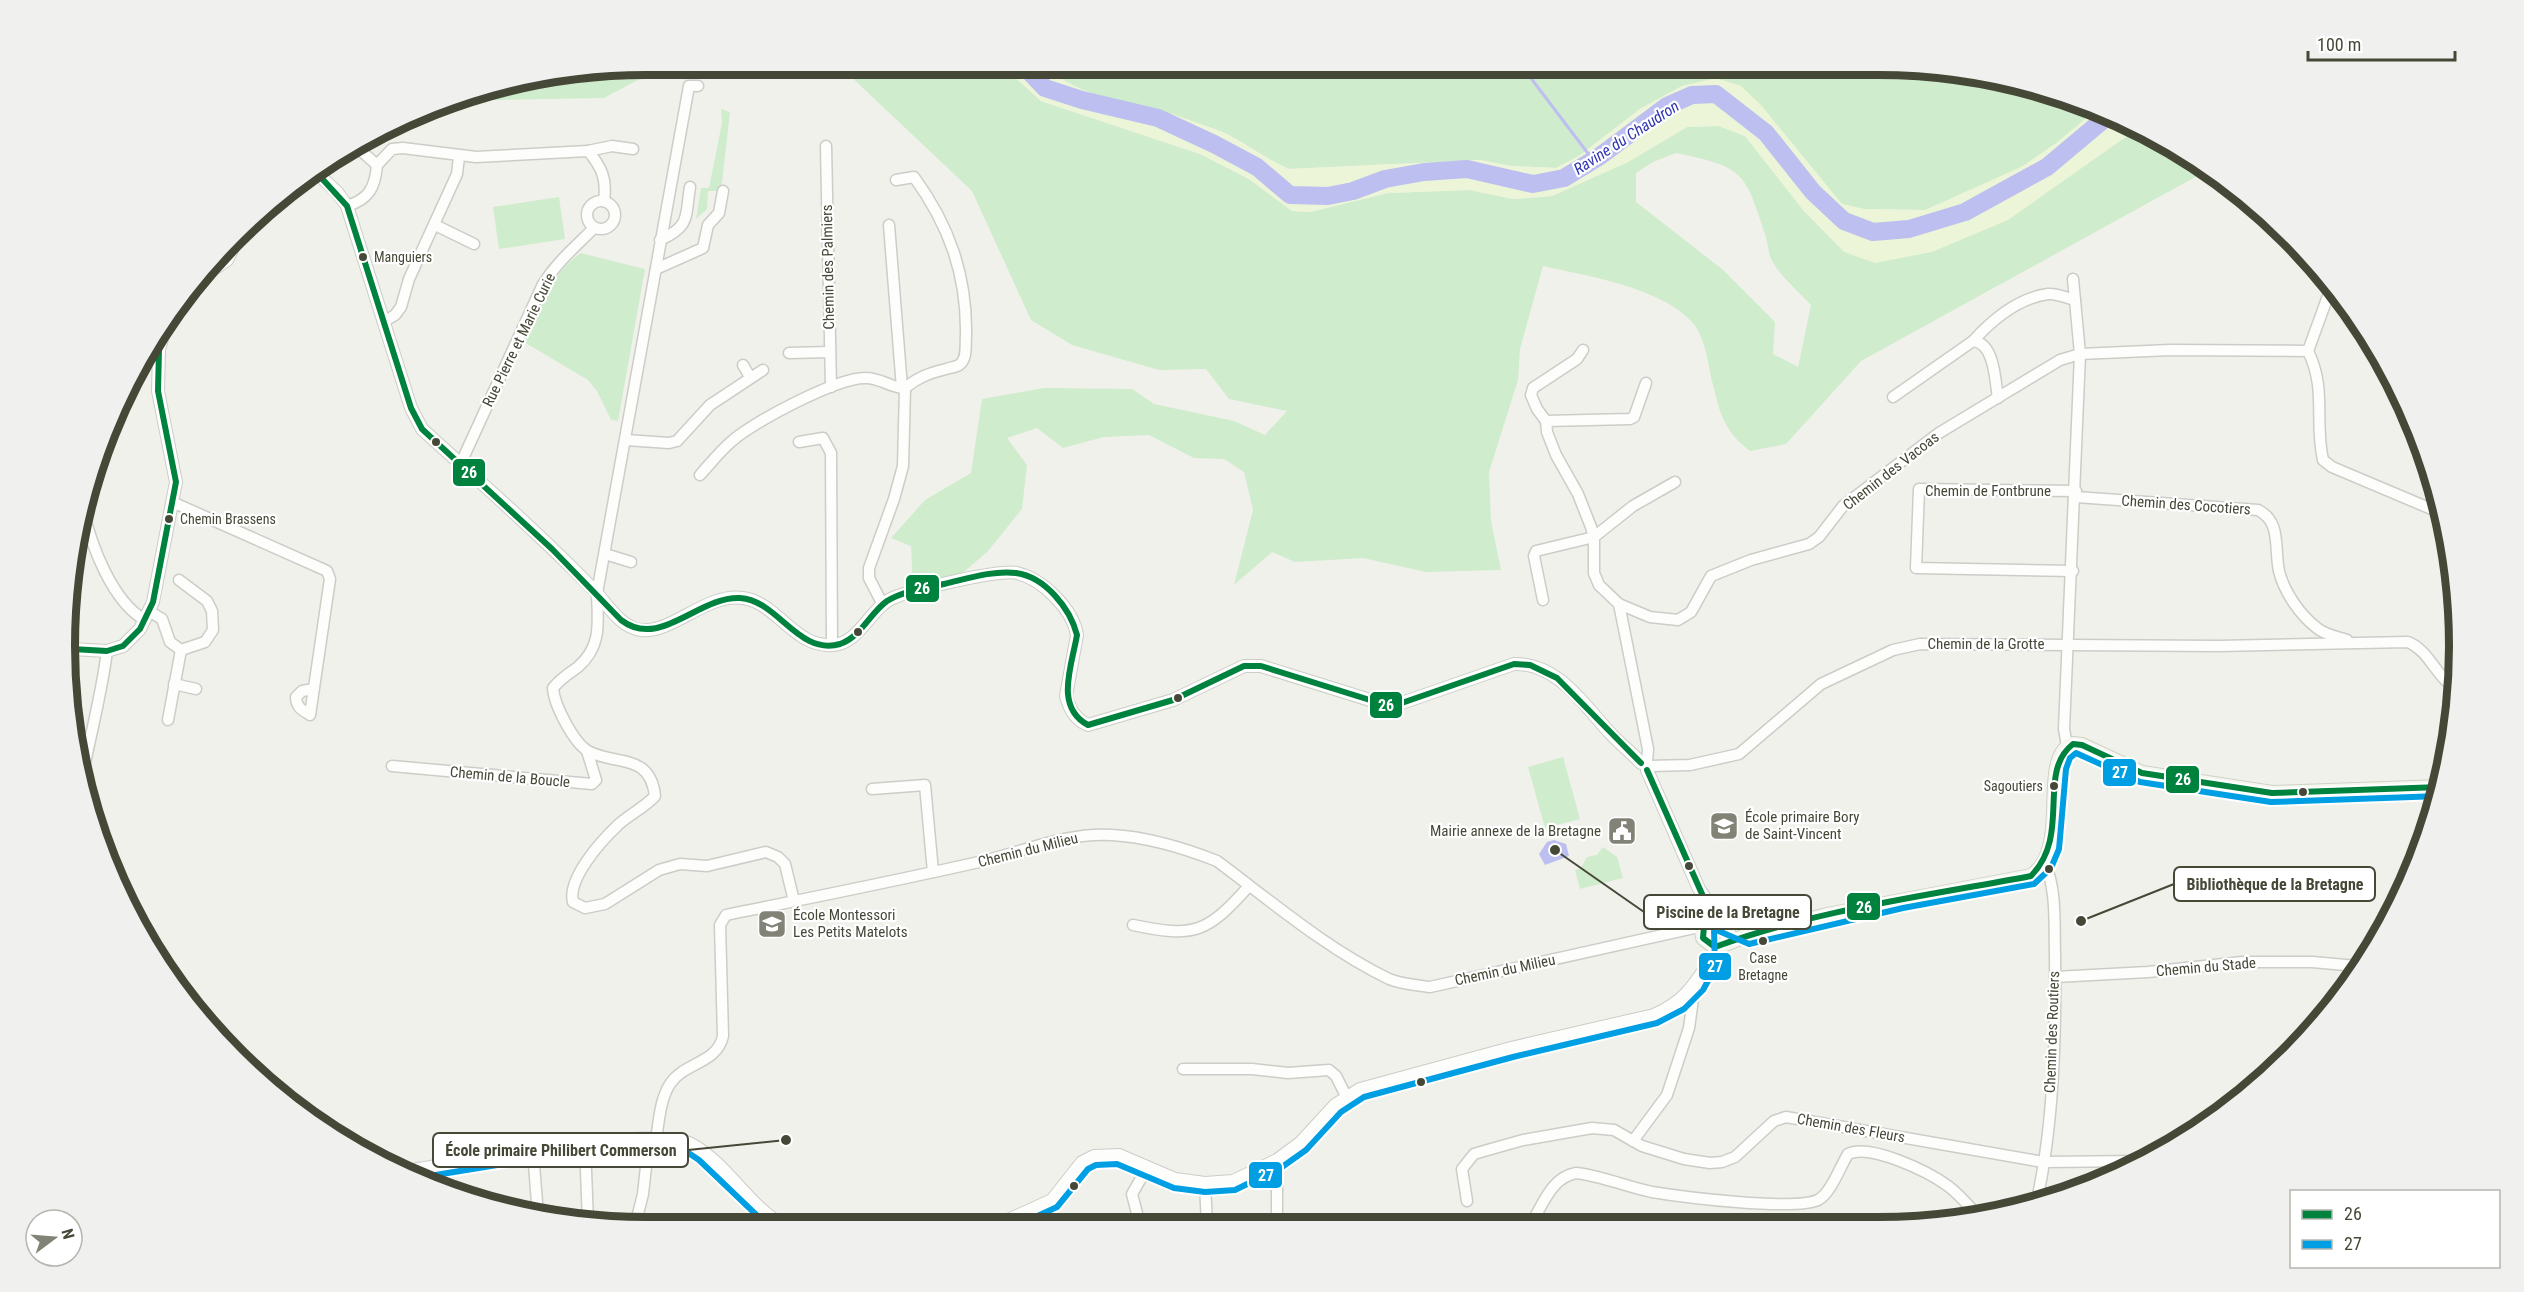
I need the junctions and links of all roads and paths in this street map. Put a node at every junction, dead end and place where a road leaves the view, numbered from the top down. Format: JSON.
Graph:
{"nodes":[{"id":1,"x":698,"y":87,"type":"dead end"},
{"id":2,"x":826,"y":146,"type":"dead end"},
{"id":3,"x":633,"y":149,"type":"dead end"},
{"id":4,"x":361,"y":151,"type":"edge"},
{"id":5,"x":588,"y":152,"type":"junction"},
{"id":6,"x":459,"y":157,"type":"junction"},
{"id":7,"x":377,"y":165,"type":"junction"},
{"id":8,"x":321,"y":177,"type":"edge"},
{"id":9,"x":896,"y":180,"type":"dead end"},
{"id":10,"x":690,"y":187,"type":"dead end"},
{"id":11,"x":723,"y":191,"type":"dead end"},
{"id":12,"x":604,"y":201,"type":"junction"},
{"id":13,"x":347,"y":206,"type":"junction"},
{"id":14,"x":435,"y":225,"type":"junction"},
{"id":15,"x":889,"y":225,"type":"dead end"},
{"id":16,"x":594,"y":228,"type":"junction"},
{"id":17,"x":660,"y":240,"type":"junction"},
{"id":18,"x":474,"y":244,"type":"dead end"},
{"id":19,"x":656,"y":269,"type":"junction"},
{"id":20,"x":2073,"y":279,"type":"dead end"},
{"id":21,"x":2328,"y":295,"type":"edge"},
{"id":22,"x":2075,"y":300,"type":"junction"},
{"id":23,"x":385,"y":321,"type":"junction"},
{"id":24,"x":1973,"y":341,"type":"junction"},
{"id":25,"x":160,"y":346,"type":"edge"},
{"id":26,"x":1583,"y":350,"type":"dead end"},
{"id":27,"x":2308,"y":351,"type":"junction"},
{"id":28,"x":830,"y":352,"type":"junction"},
{"id":29,"x":789,"y":353,"type":"dead end"},
{"id":30,"x":2080,"y":354,"type":"junction"},
{"id":31,"x":743,"y":365,"type":"dead end"},
{"id":32,"x":763,"y":370,"type":"dead end"},
{"id":33,"x":750,"y":378,"type":"junction"},
{"id":34,"x":1646,"y":383,"type":"dead end"},
{"id":35,"x":831,"y":387,"type":"junction"},
{"id":36,"x":904,"y":388,"type":"junction"},
{"id":37,"x":1893,"y":397,"type":"dead end"},
{"id":38,"x":1998,"y":398,"type":"junction"},
{"id":39,"x":1546,"y":421,"type":"junction"},
{"id":40,"x":626,"y":440,"type":"junction"},
{"id":41,"x":799,"y":442,"type":"dead end"},
{"id":42,"x":460,"y":465,"type":"junction"},
{"id":43,"x":700,"y":475,"type":"dead end"},
{"id":44,"x":1675,"y":482,"type":"dead end"},
{"id":45,"x":2076,"y":494,"type":"junction"},
{"id":46,"x":172,"y":502,"type":"junction"},
{"id":47,"x":2432,"y":509,"type":"edge"},
{"id":48,"x":88,"y":527,"type":"edge"},
{"id":49,"x":1594,"y":537,"type":"junction"},
{"id":50,"x":604,"y":554,"type":"junction"},
{"id":51,"x":631,"y":562,"type":"dead end"},
{"id":52,"x":2073,"y":571,"type":"junction"},
{"id":53,"x":179,"y":580,"type":"dead end"},
{"id":54,"x":597,"y":593,"type":"junction"},
{"id":55,"x":1543,"y":600,"type":"dead end"},
{"id":56,"x":1619,"y":604,"type":"junction"},
{"id":57,"x":883,"y":605,"type":"junction"},
{"id":58,"x":147,"y":615,"type":"junction"},
{"id":59,"x":2357,"y":643,"type":"junction"},
{"id":60,"x":832,"y":645,"type":"junction"},
{"id":61,"x":2070,"y":645,"type":"junction"},
{"id":62,"x":75,"y":649,"type":"edge"},
{"id":63,"x":180,"y":650,"type":"junction"},
{"id":64,"x":107,"y":651,"type":"junction"},
{"id":65,"x":2448,"y":682,"type":"edge"},
{"id":66,"x":174,"y":684,"type":"junction"},
{"id":67,"x":196,"y":689,"type":"dead end"},
{"id":68,"x":314,"y":689,"type":"dead end"},
{"id":69,"x":168,"y":720,"type":"dead end"},
{"id":70,"x":2067,"y":746,"type":"junction"},
{"id":71,"x":587,"y":751,"type":"junction"},
{"id":72,"x":86,"y":756,"type":"edge"},
{"id":73,"x":1646,"y":765,"type":"junction"},
{"id":74,"x":392,"y":766,"type":"dead end"},
{"id":75,"x":2431,"y":787,"type":"edge"},
{"id":76,"x":873,"y":789,"type":"dead end"},
{"id":77,"x":2045,"y":863,"type":"junction"},
{"id":78,"x":933,"y":872,"type":"junction"},
{"id":79,"x":1249,"y":885,"type":"junction"},
{"id":80,"x":794,"y":901,"type":"junction"},
{"id":81,"x":1706,"y":903,"type":"junction"},
{"id":82,"x":1724,"y":924,"type":"junction"},
{"id":83,"x":1133,"y":925,"type":"dead end"},
{"id":84,"x":1748,"y":935,"type":"junction"},
{"id":85,"x":1711,"y":937,"type":"junction"},
{"id":86,"x":2351,"y":965,"type":"edge"},
{"id":87,"x":2055,"y":977,"type":"junction"},
{"id":88,"x":1695,"y":985,"type":"junction"},
{"id":89,"x":1183,"y":1069,"type":"dead end"},
{"id":90,"x":1346,"y":1096,"type":"junction"},
{"id":91,"x":653,"y":1139,"type":"junction"},
{"id":92,"x":1633,"y":1141,"type":"junction"},
{"id":93,"x":585,"y":1144,"type":"junction"},
{"id":94,"x":533,"y":1152,"type":"junction"},
{"id":95,"x":1277,"y":1161,"type":"junction"},
{"id":96,"x":2124,"y":1161,"type":"edge"},
{"id":97,"x":2043,"y":1162,"type":"junction"},
{"id":98,"x":1147,"y":1168,"type":"junction"},
{"id":99,"x":426,"y":1173,"type":"edge"},
{"id":100,"x":1205,"y":1183,"type":"junction"},
{"id":101,"x":2038,"y":1194,"type":"edge"},
{"id":102,"x":1052,"y":1200,"type":"junction"},
{"id":103,"x":1467,"y":1201,"type":"dead end"},
{"id":104,"x":537,"y":1206,"type":"edge"},
{"id":105,"x":1971,"y":1209,"type":"edge"},
{"id":106,"x":588,"y":1214,"type":"edge"},
{"id":107,"x":637,"y":1217,"type":"edge"},
{"id":108,"x":772,"y":1217,"type":"edge"},
{"id":109,"x":1015,"y":1217,"type":"edge"},
{"id":110,"x":1048,"y":1217,"type":"edge"},
{"id":111,"x":1138,"y":1217,"type":"edge"},
{"id":112,"x":1207,"y":1217,"type":"edge"},
{"id":113,"x":1277,"y":1217,"type":"edge"},
{"id":114,"x":1535,"y":1217,"type":"edge"}],
"edges":[{"from":1,"to":17,"type":"street"},
{"from":2,"to":28,"type":"street","name":"Chemin des Palmiers"},
{"from":3,"to":5,"type":"street"},
{"from":4,"to":7,"type":"street"},
{"from":5,"to":6,"type":"street"},
{"from":5,"to":12,"type":"street"},
{"from":6,"to":7,"type":"street"},
{"from":6,"to":14,"type":"street"},
{"from":7,"to":13,"type":"street"},
{"from":8,"to":13,"type":"street"},
{"from":9,"to":36,"type":"street"},
{"from":10,"to":17,"type":"street"},
{"from":11,"to":19,"type":"street"},
{"from":12,"to":16,"type":"street"},
{"from":12,"to":16,"type":"street"},
{"from":13,"to":23,"type":"street"},
{"from":14,"to":18,"type":"street"},
{"from":14,"to":23,"type":"street"},
{"from":15,"to":36,"type":"street"},
{"from":16,"to":42,"type":"street","name":"Rue Pierre et Marie Curie"},
{"from":17,"to":19,"type":"street"},
{"from":19,"to":40,"type":"street"},
{"from":20,"to":22,"type":"street"},
{"from":21,"to":27,"type":"street"},
{"from":22,"to":24,"type":"street"},
{"from":22,"to":30,"type":"street"},
{"from":23,"to":42,"type":"street"},
{"from":24,"to":37,"type":"street"},
{"from":24,"to":38,"type":"street"},
{"from":25,"to":46,"type":"street"},
{"from":26,"to":39,"type":"street"},
{"from":27,"to":30,"type":"street"},
{"from":27,"to":47,"type":"street"},
{"from":28,"to":29,"type":"street"},
{"from":28,"to":35,"type":"street","name":"Chemin des Palmiers"},
{"from":30,"to":38,"type":"street","name":"Chemin des Vacoas"},
{"from":30,"to":45,"type":"street"},
{"from":31,"to":33,"type":"street"},
{"from":32,"to":33,"type":"street"},
{"from":33,"to":40,"type":"street"},
{"from":34,"to":39,"type":"street"},
{"from":35,"to":36,"type":"street"},
{"from":35,"to":43,"type":"street"},
{"from":36,"to":57,"type":"street"},
{"from":38,"to":56,"type":"street","name":"Chemin des Vacoas"},
{"from":39,"to":49,"type":"street"},
{"from":40,"to":50,"type":"street"},
{"from":41,"to":60,"type":"street"},
{"from":42,"to":54,"type":"street"},
{"from":44,"to":49,"type":"street"},
{"from":45,"to":52,"type":"street"},
{"from":45,"to":52,"type":"street","name":"Chemin de Fontbrune"},
{"from":45,"to":59,"type":"street","name":"Chemin des Cocotiers"},
{"from":46,"to":58,"type":"street"},
{"from":46,"to":68,"type":"street"},
{"from":48,"to":58,"type":"street"},
{"from":49,"to":55,"type":"street"},
{"from":49,"to":56,"type":"street"},
{"from":50,"to":51,"type":"street"},
{"from":50,"to":54,"type":"street"},
{"from":52,"to":61,"type":"street"},
{"from":53,"to":63,"type":"street"},
{"from":54,"to":60,"type":"street"},
{"from":54,"to":71,"type":"street","name":"Chemin de la Boucle"},
{"from":56,"to":73,"type":"street"},
{"from":57,"to":60,"type":"street"},
{"from":57,"to":73,"type":"street"},
{"from":58,"to":63,"type":"street"},
{"from":58,"to":64,"type":"street"},
{"from":59,"to":61,"type":"street","name":"Chemin de la Grotte"},
{"from":59,"to":65,"type":"street","name":"Chemin de la Grotte"},
{"from":61,"to":70,"type":"street"},
{"from":61,"to":73,"type":"street","name":"Chemin de la Grotte"},
{"from":62,"to":64,"type":"street"},
{"from":63,"to":66,"type":"street"},
{"from":64,"to":72,"type":"street"},
{"from":66,"to":67,"type":"street"},
{"from":66,"to":69,"type":"street"},
{"from":70,"to":75,"type":"main road"},
{"from":70,"to":77,"type":"main road"},
{"from":71,"to":74,"type":"street","name":"Chemin de la Boucle"},
{"from":71,"to":80,"type":"street"},
{"from":73,"to":81,"type":"street"},
{"from":76,"to":78,"type":"street"},
{"from":77,"to":84,"type":"main road"},
{"from":77,"to":87,"type":"street","name":"Chemin des Routiers"},
{"from":78,"to":79,"type":"street","name":"Chemin du Milieu"},
{"from":78,"to":80,"type":"street","name":"Chemin du Milieu"},
{"from":79,"to":83,"type":"street"},
{"from":79,"to":85,"type":"street","name":"Chemin du Milieu"},
{"from":80,"to":91,"type":"street","name":"Chemin du Milieu"},
{"from":81,"to":82,"type":"street"},
{"from":81,"to":85,"type":"street"},
{"from":82,"to":84,"type":"main road"},
{"from":82,"to":85,"type":"main road"},
{"from":82,"to":85,"type":"main road"},
{"from":84,"to":85,"type":"main road"},
{"from":85,"to":88,"type":"street"},
{"from":86,"to":87,"type":"street","name":"Chemin du Stade"},
{"from":87,"to":97,"type":"street","name":"Chemin des Routiers"},
{"from":88,"to":90,"type":"street"},
{"from":88,"to":92,"type":"street"},
{"from":89,"to":90,"type":"street"},
{"from":90,"to":95,"type":"street"},
{"from":91,"to":93,"type":"street"},
{"from":91,"to":107,"type":"street"},
{"from":91,"to":108,"type":"street"},
{"from":92,"to":97,"type":"street","name":"Chemin des Fleurs"},
{"from":92,"to":103,"type":"street","name":"Chemin des Fleurs"},
{"from":93,"to":94,"type":"street"},
{"from":93,"to":106,"type":"street"},
{"from":94,"to":99,"type":"street"},
{"from":94,"to":104,"type":"street"},
{"from":95,"to":100,"type":"street"},
{"from":95,"to":113,"type":"street"},
{"from":96,"to":97,"type":"street","name":"Chemin des Fleurs"},
{"from":97,"to":101,"type":"street","name":"Chemin des Routiers"},
{"from":98,"to":100,"type":"street"},
{"from":98,"to":102,"type":"street"},
{"from":98,"to":111,"type":"street"},
{"from":100,"to":112,"type":"street"},
{"from":102,"to":109,"type":"street"},
{"from":102,"to":110,"type":"street"},
{"from":105,"to":114,"type":"street"}]}
